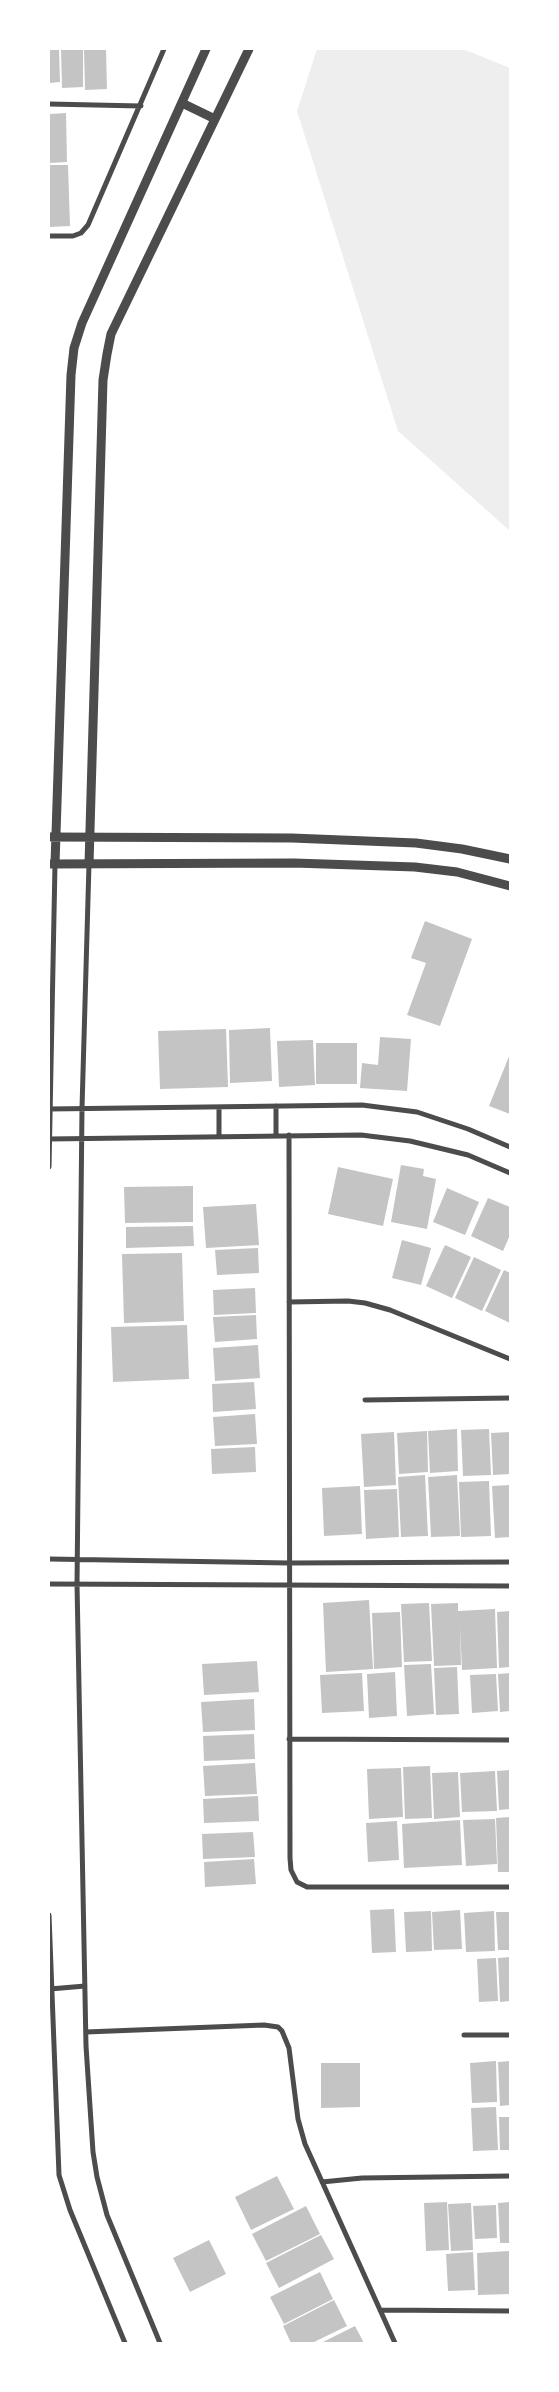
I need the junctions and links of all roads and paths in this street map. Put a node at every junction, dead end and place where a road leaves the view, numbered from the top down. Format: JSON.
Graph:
{"nodes":[{"id":1,"x":164,"y":49,"type":"edge"},
{"id":2,"x":206,"y":49,"type":"edge"},
{"id":3,"x":250,"y":49,"type":"edge"},
{"id":4,"x":182,"y":103,"type":"junction"},
{"id":5,"x":49,"y":104,"type":"edge"},
{"id":6,"x":141,"y":106,"type":"junction"},
{"id":7,"x":216,"y":120,"type":"junction"},
{"id":8,"x":49,"y":236,"type":"edge"},
{"id":9,"x":53,"y":837,"type":"edge"},
{"id":10,"x":91,"y":837,"type":"junction"},
{"id":11,"x":510,"y":860,"type":"edge"},
{"id":12,"x":52,"y":864,"type":"edge"},
{"id":13,"x":89,"y":864,"type":"junction"},
{"id":14,"x":510,"y":886,"type":"edge"},
{"id":15,"x":276,"y":1106,"type":"junction"},
{"id":16,"x":219,"y":1107,"type":"junction"},
{"id":17,"x":82,"y":1108,"type":"junction"},
{"id":18,"x":49,"y":1109,"type":"edge"},
{"id":19,"x":289,"y":1135,"type":"junction"},
{"id":20,"x":276,"y":1136,"type":"junction"},
{"id":21,"x":219,"y":1137,"type":"junction"},
{"id":22,"x":83,"y":1138,"type":"junction"},
{"id":23,"x":50,"y":1139,"type":"edge"},
{"id":24,"x":510,"y":1147,"type":"edge"},
{"id":25,"x":49,"y":1167,"type":"edge"},
{"id":26,"x":510,"y":1173,"type":"edge"},
{"id":27,"x":289,"y":1302,"type":"junction"},
{"id":28,"x":510,"y":1359,"type":"edge"},
{"id":29,"x":510,"y":1398,"type":"edge"},
{"id":30,"x":365,"y":1400,"type":"dead end"},
{"id":31,"x":49,"y":1558,"type":"edge"},
{"id":32,"x":78,"y":1559,"type":"junction"},
{"id":33,"x":510,"y":1562,"type":"edge"},
{"id":34,"x":289,"y":1563,"type":"junction"},
{"id":35,"x":49,"y":1584,"type":"edge"},
{"id":36,"x":77,"y":1584,"type":"junction"},
{"id":37,"x":289,"y":1586,"type":"junction"},
{"id":38,"x":510,"y":1586,"type":"edge"},
{"id":39,"x":289,"y":1739,"type":"junction"},
{"id":40,"x":510,"y":1740,"type":"edge"},
{"id":41,"x":510,"y":1887,"type":"edge"},
{"id":42,"x":49,"y":1915,"type":"edge"},
{"id":43,"x":85,"y":1986,"type":"junction"},
{"id":44,"x":50,"y":1989,"type":"edge"},
{"id":45,"x":86,"y":2032,"type":"junction"},
{"id":46,"x":464,"y":2035,"type":"dead end"},
{"id":47,"x":510,"y":2035,"type":"edge"},
{"id":48,"x":51,"y":2053,"type":"edge"},
{"id":49,"x":510,"y":2176,"type":"edge"},
{"id":50,"x":322,"y":2182,"type":"junction"},
{"id":51,"x":380,"y":2310,"type":"junction"},
{"id":52,"x":510,"y":2311,"type":"edge"},
{"id":53,"x":125,"y":2343,"type":"edge"},
{"id":54,"x":160,"y":2343,"type":"edge"},
{"id":55,"x":395,"y":2343,"type":"edge"}],
"edges":[{"from":1,"to":6,"type":"street"},
{"from":2,"to":4,"type":"street"},
{"from":3,"to":7,"type":"street"},
{"from":4,"to":7,"type":"street"},
{"from":4,"to":9,"type":"street"},
{"from":5,"to":6,"type":"street"},
{"from":6,"to":8,"type":"street"},
{"from":7,"to":10,"type":"street"},
{"from":9,"to":10,"type":"street"},
{"from":9,"to":12,"type":"street"},
{"from":10,"to":11,"type":"street"},
{"from":10,"to":13,"type":"street"},
{"from":12,"to":13,"type":"street"},
{"from":12,"to":18,"type":"street"},
{"from":13,"to":14,"type":"street"},
{"from":13,"to":17,"type":"street"},
{"from":15,"to":16,"type":"street"},
{"from":15,"to":20,"type":"street"},
{"from":15,"to":24,"type":"street"},
{"from":16,"to":17,"type":"street"},
{"from":16,"to":21,"type":"street"},
{"from":17,"to":18,"type":"street"},
{"from":17,"to":22,"type":"street"},
{"from":18,"to":23,"type":"street"},
{"from":19,"to":20,"type":"street"},
{"from":19,"to":26,"type":"street"},
{"from":19,"to":27,"type":"street"},
{"from":20,"to":21,"type":"street"},
{"from":21,"to":22,"type":"street"},
{"from":22,"to":23,"type":"street"},
{"from":22,"to":32,"type":"street"},
{"from":23,"to":25,"type":"street"},
{"from":27,"to":28,"type":"street"},
{"from":27,"to":34,"type":"street"},
{"from":29,"to":30,"type":"street"},
{"from":31,"to":32,"type":"street"},
{"from":32,"to":34,"type":"street"},
{"from":32,"to":36,"type":"street"},
{"from":33,"to":34,"type":"street"},
{"from":34,"to":37,"type":"street"},
{"from":35,"to":36,"type":"street"},
{"from":36,"to":37,"type":"street"},
{"from":36,"to":43,"type":"street"},
{"from":37,"to":38,"type":"street"},
{"from":37,"to":39,"type":"street"},
{"from":39,"to":40,"type":"street"},
{"from":39,"to":41,"type":"street"},
{"from":42,"to":44,"type":"street"},
{"from":43,"to":44,"type":"street"},
{"from":43,"to":45,"type":"street"},
{"from":44,"to":48,"type":"street"},
{"from":45,"to":50,"type":"street"},
{"from":45,"to":54,"type":"street"},
{"from":46,"to":47,"type":"street"},
{"from":48,"to":53,"type":"street"},
{"from":49,"to":50,"type":"street"},
{"from":50,"to":51,"type":"street"},
{"from":51,"to":52,"type":"street"},
{"from":51,"to":55,"type":"street"}]}
